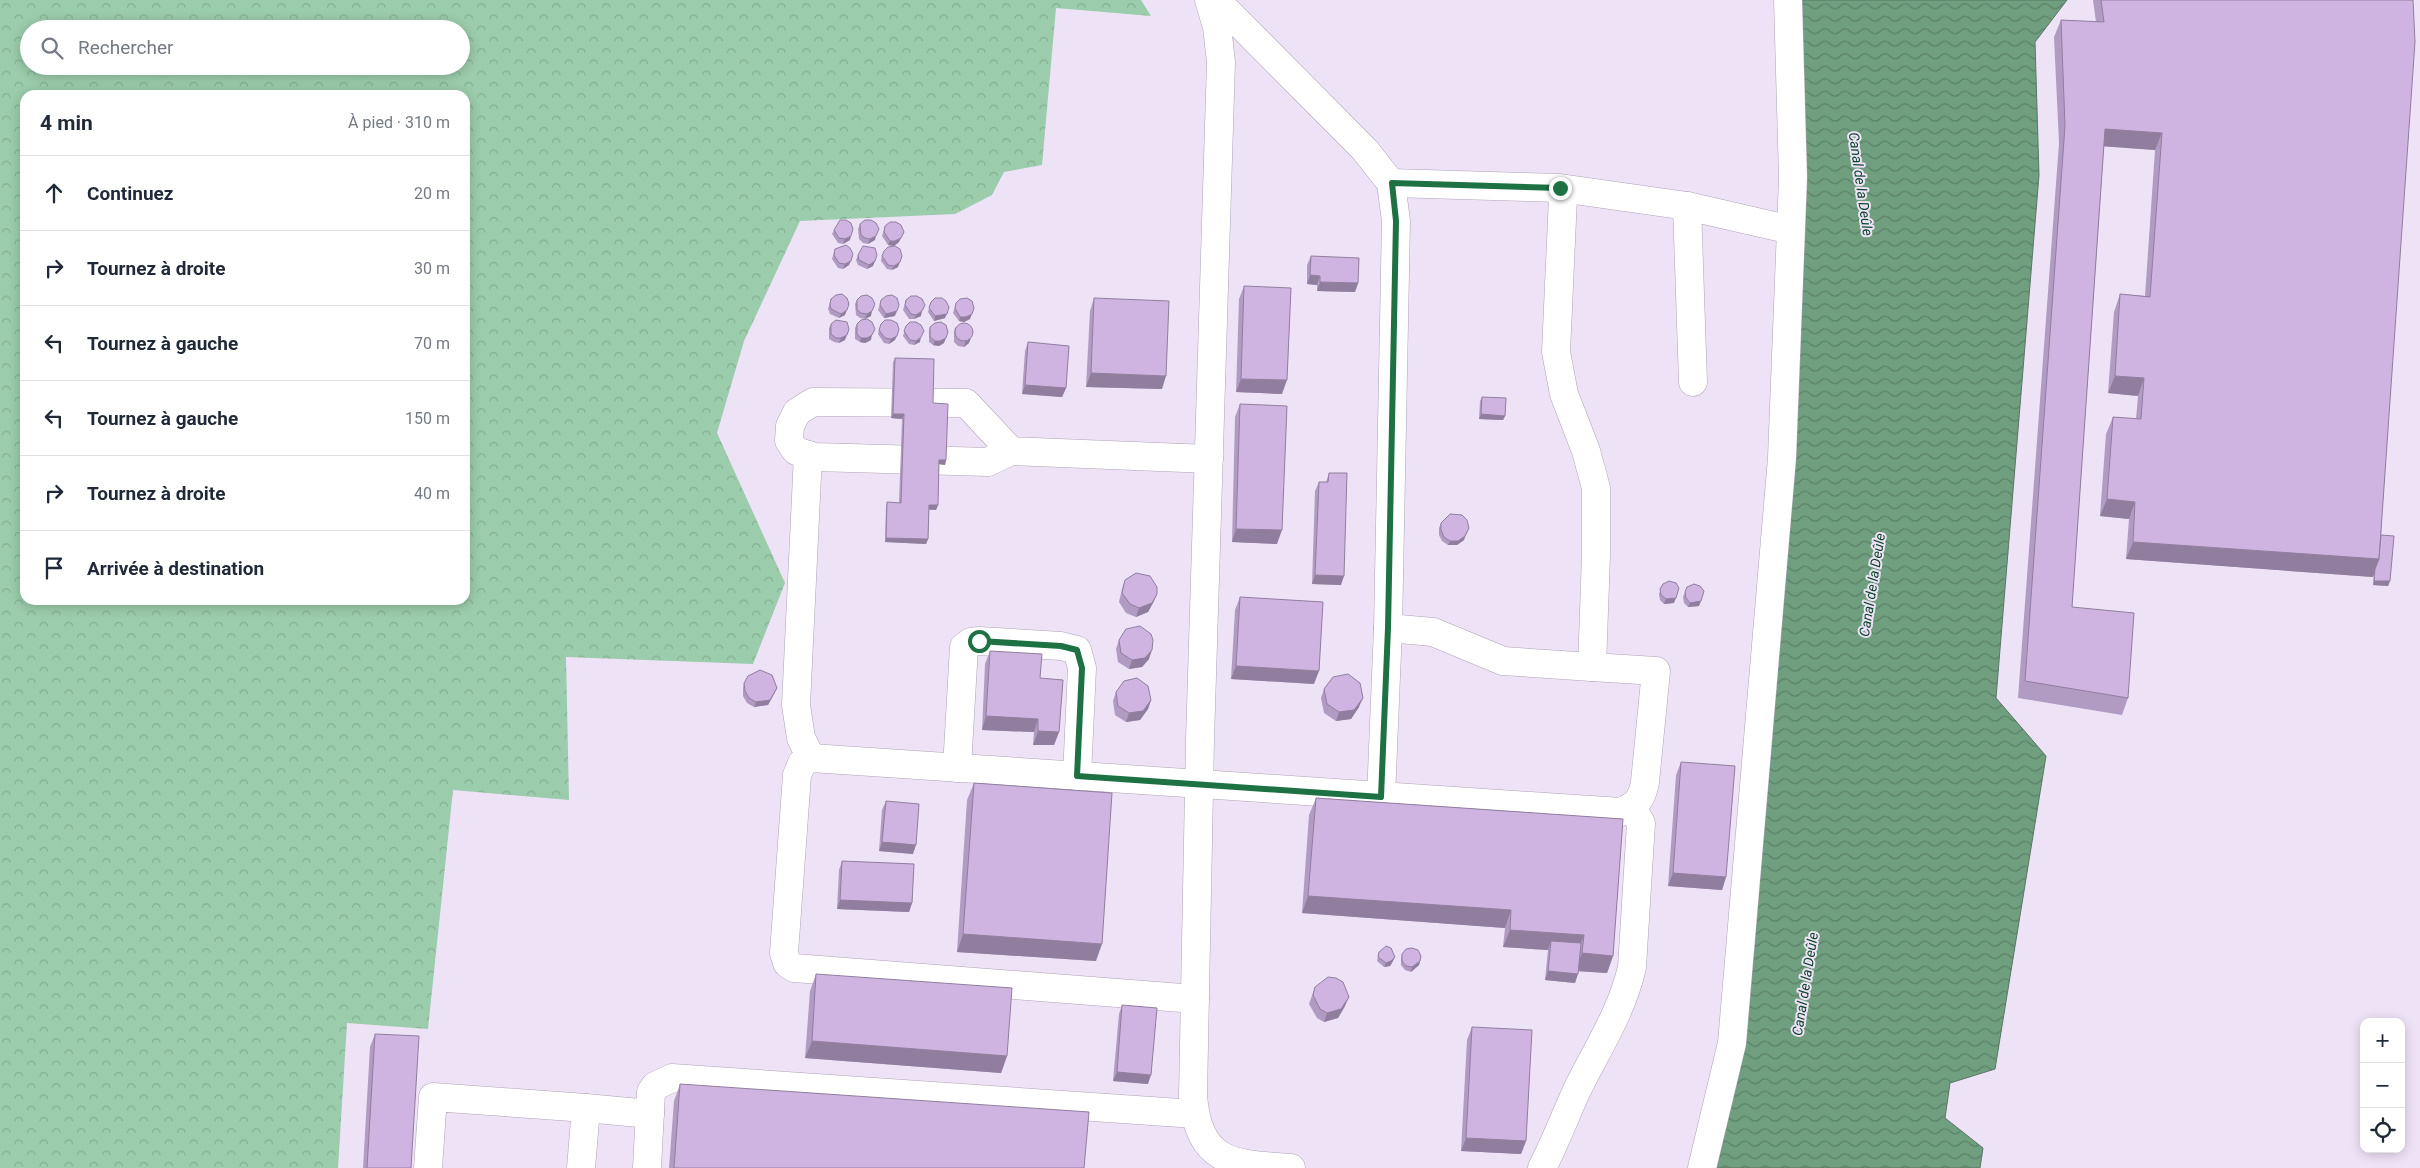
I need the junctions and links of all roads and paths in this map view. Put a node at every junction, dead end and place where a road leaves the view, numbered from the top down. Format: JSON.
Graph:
{"nodes":[{"id":1,"x":1209,"y":0,"type":"edge"},
{"id":2,"x":1216,"y":0,"type":"edge"},
{"id":3,"x":1788,"y":0,"type":"edge"},
{"id":4,"x":1392,"y":183,"type":"junction"},
{"id":5,"x":1563,"y":197,"type":"dead end"},
{"id":6,"x":1687,"y":206,"type":"junction"},
{"id":7,"x":1791,"y":230,"type":"junction"},
{"id":8,"x":1693,"y":382,"type":"dead end"},
{"id":9,"x":1011,"y":452,"type":"junction"},
{"id":10,"x":808,"y":455,"type":"junction"},
{"id":11,"x":1209,"y":459,"type":"junction"},
{"id":12,"x":1388,"y":628,"type":"junction"},
{"id":13,"x":1592,"y":667,"type":"junction"},
{"id":14,"x":811,"y":758,"type":"junction"},
{"id":15,"x":957,"y":768,"type":"junction"},
{"id":16,"x":1077,"y":776,"type":"junction"},
{"id":17,"x":1199,"y":785,"type":"junction"},
{"id":18,"x":1381,"y":797,"type":"junction"},
{"id":19,"x":1632,"y":808,"type":"junction"},
{"id":20,"x":1195,"y":998,"type":"junction"},
{"id":21,"x":586,"y":1108,"type":"junction"},
{"id":22,"x":650,"y":1114,"type":"junction"},
{"id":23,"x":1195,"y":1114,"type":"junction"},
{"id":24,"x":428,"y":1168,"type":"edge"},
{"id":25,"x":581,"y":1168,"type":"edge"},
{"id":26,"x":647,"y":1168,"type":"edge"},
{"id":27,"x":1291,"y":1168,"type":"edge"},
{"id":28,"x":1542,"y":1168,"type":"edge"},
{"id":29,"x":1702,"y":1168,"type":"edge"}],
"edges":[{"from":1,"to":11,"type":"lane"},
{"from":2,"to":4,"type":"lane"},
{"from":3,"to":7,"type":"lane"},
{"from":4,"to":6,"type":"lane"},
{"from":4,"to":12,"type":"lane"},
{"from":5,"to":13,"type":"lane"},
{"from":6,"to":7,"type":"lane"},
{"from":6,"to":8,"type":"lane"},
{"from":7,"to":29,"type":"lane"},
{"from":9,"to":10,"type":"lane"},
{"from":9,"to":10,"type":"lane"},
{"from":9,"to":11,"type":"lane"},
{"from":10,"to":14,"type":"lane"},
{"from":11,"to":17,"type":"lane"},
{"from":12,"to":13,"type":"lane"},
{"from":12,"to":18,"type":"lane"},
{"from":13,"to":19,"type":"lane"},
{"from":14,"to":15,"type":"lane"},
{"from":14,"to":20,"type":"lane"},
{"from":15,"to":16,"type":"lane"},
{"from":15,"to":16,"type":"lane"},
{"from":16,"to":17,"type":"lane"},
{"from":17,"to":18,"type":"lane"},
{"from":17,"to":20,"type":"lane"},
{"from":18,"to":19,"type":"lane"},
{"from":19,"to":28,"type":"lane"},
{"from":20,"to":23,"type":"lane"},
{"from":21,"to":22,"type":"lane"},
{"from":21,"to":24,"type":"lane"},
{"from":21,"to":25,"type":"lane"},
{"from":22,"to":23,"type":"lane"},
{"from":22,"to":26,"type":"lane"},
{"from":23,"to":27,"type":"lane"}]}
